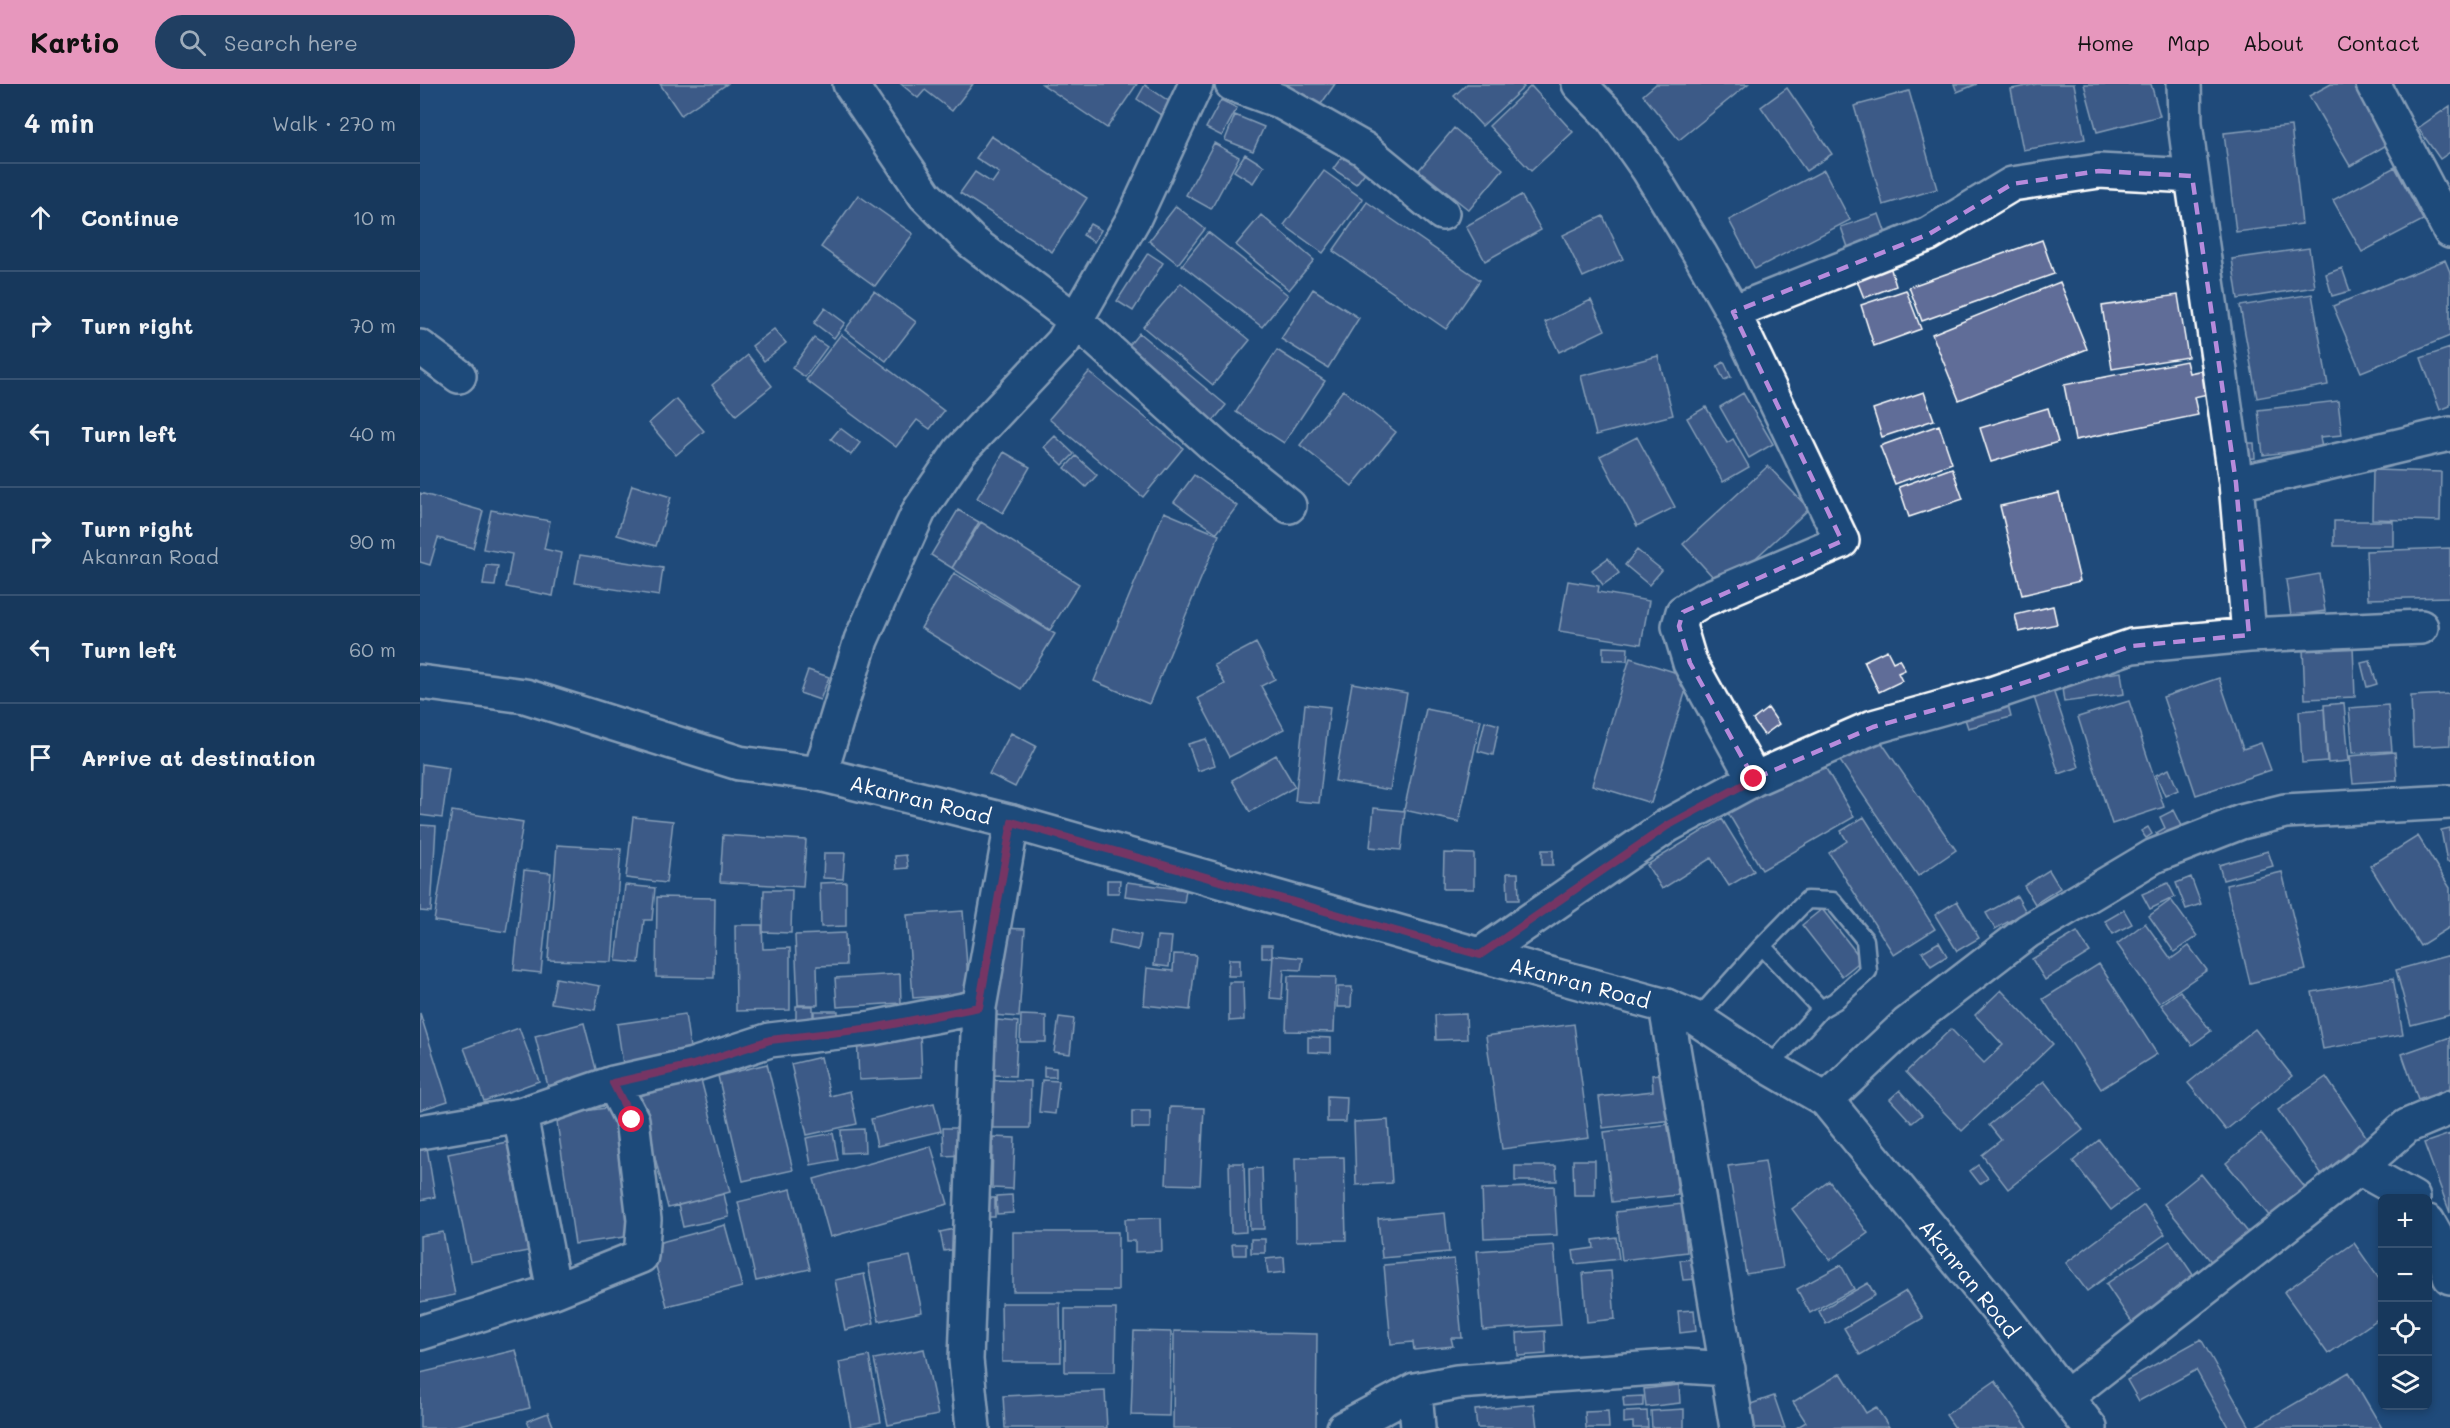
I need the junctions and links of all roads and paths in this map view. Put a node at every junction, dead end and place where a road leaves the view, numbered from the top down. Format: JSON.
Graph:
{"nodes":[{"id":1,"x":850,"y":84,"type":"edge"},
{"id":2,"x":1196,"y":84,"type":"edge"},
{"id":3,"x":1232,"y":84,"type":"edge"},
{"id":4,"x":1579,"y":84,"type":"edge"},
{"id":5,"x":2373,"y":84,"type":"edge"},
{"id":6,"x":2186,"y":86,"type":"edge"},
{"id":7,"x":2192,"y":176,"type":"junction"},
{"id":8,"x":1442,"y":213,"type":"dead end"},
{"id":9,"x":2450,"y":231,"type":"edge"},
{"id":10,"x":1733,"y":312,"type":"junction"},
{"id":11,"x":1075,"y":321,"type":"junction"},
{"id":12,"x":420,"y":347,"type":"edge"},
{"id":13,"x":459,"y":376,"type":"dead end"},
{"id":14,"x":2450,"y":434,"type":"edge"},
{"id":15,"x":2236,"y":483,"type":"junction"},
{"id":16,"x":1289,"y":506,"type":"dead end"},
{"id":17,"x":2421,"y":627,"type":"dead end"},
{"id":18,"x":2249,"y":635,"type":"junction"},
{"id":19,"x":420,"y":682,"type":"edge"},
{"id":20,"x":820,"y":774,"type":"junction"},
{"id":21,"x":1754,"y":779,"type":"junction"},
{"id":22,"x":2450,"y":802,"type":"edge"},
{"id":23,"x":1012,"y":822,"type":"junction"},
{"id":24,"x":1762,"y":946,"type":"junction"},
{"id":25,"x":1480,"y":955,"type":"junction"},
{"id":26,"x":1666,"y":1006,"type":"junction"},
{"id":27,"x":979,"y":1007,"type":"junction"},
{"id":28,"x":1821,"y":1009,"type":"junction"},
{"id":29,"x":1697,"y":1019,"type":"junction"},
{"id":30,"x":1769,"y":1067,"type":"junction"},
{"id":31,"x":613,"y":1083,"type":"junction"},
{"id":32,"x":1826,"y":1100,"type":"junction"},
{"id":33,"x":2450,"y":1108,"type":"edge"},
{"id":34,"x":520,"y":1115,"type":"junction"},
{"id":35,"x":420,"y":1132,"type":"edge"},
{"id":36,"x":2359,"y":1168,"type":"junction"},
{"id":37,"x":2406,"y":1194,"type":"edge"},
{"id":38,"x":554,"y":1291,"type":"junction"},
{"id":39,"x":420,"y":1333,"type":"edge"},
{"id":40,"x":1728,"y":1369,"type":"junction"},
{"id":41,"x":1415,"y":1390,"type":"junction"},
{"id":42,"x":2066,"y":1397,"type":"junction"},
{"id":43,"x":973,"y":1428,"type":"edge"},
{"id":44,"x":1344,"y":1428,"type":"edge"},
{"id":45,"x":1418,"y":1428,"type":"edge"},
{"id":46,"x":1737,"y":1428,"type":"edge"},
{"id":47,"x":2090,"y":1428,"type":"edge"}],
"edges":[{"from":1,"to":11,"type":"street"},
{"from":2,"to":11,"type":"street"},
{"from":3,"to":8,"type":"street"},
{"from":4,"to":10,"type":"street"},
{"from":5,"to":9,"type":"street"},
{"from":6,"to":7,"type":"street"},
{"from":7,"to":10,"type":"street"},
{"from":7,"to":15,"type":"street"},
{"from":10,"to":21,"type":"street"},
{"from":11,"to":16,"type":"street"},
{"from":11,"to":20,"type":"street"},
{"from":12,"to":13,"type":"street"},
{"from":14,"to":15,"type":"street"},
{"from":15,"to":18,"type":"street"},
{"from":17,"to":18,"type":"street"},
{"from":18,"to":21,"type":"street"},
{"from":19,"to":20,"type":"street","name":"Akanran Road"},
{"from":20,"to":23,"type":"street","name":"Akanran Road"},
{"from":21,"to":25,"type":"street"},
{"from":22,"to":32,"type":"street"},
{"from":23,"to":25,"type":"street","name":"Akanran Road"},
{"from":23,"to":27,"type":"street"},
{"from":24,"to":28,"type":"lane"},
{"from":24,"to":28,"type":"lane"},
{"from":24,"to":29,"type":"lane"},
{"from":25,"to":26,"type":"street","name":"Akanran Road"},
{"from":26,"to":29,"type":"street","name":"Akanran Road"},
{"from":26,"to":40,"type":"street"},
{"from":27,"to":31,"type":"street"},
{"from":27,"to":43,"type":"street"},
{"from":28,"to":30,"type":"lane"},
{"from":29,"to":30,"type":"street","name":"Akanran Road"},
{"from":30,"to":32,"type":"street","name":"Akanran Road"},
{"from":31,"to":34,"type":"street"},
{"from":31,"to":38,"type":"street"},
{"from":32,"to":42,"type":"street","name":"Akanran Road"},
{"from":33,"to":36,"type":"street"},
{"from":34,"to":35,"type":"street"},
{"from":34,"to":38,"type":"street"},
{"from":36,"to":37,"type":"street"},
{"from":36,"to":42,"type":"street"},
{"from":38,"to":39,"type":"street"},
{"from":40,"to":41,"type":"street"},
{"from":40,"to":46,"type":"street"},
{"from":41,"to":44,"type":"street"},
{"from":41,"to":45,"type":"street"},
{"from":42,"to":47,"type":"street","name":"Akanran Road"}]}
